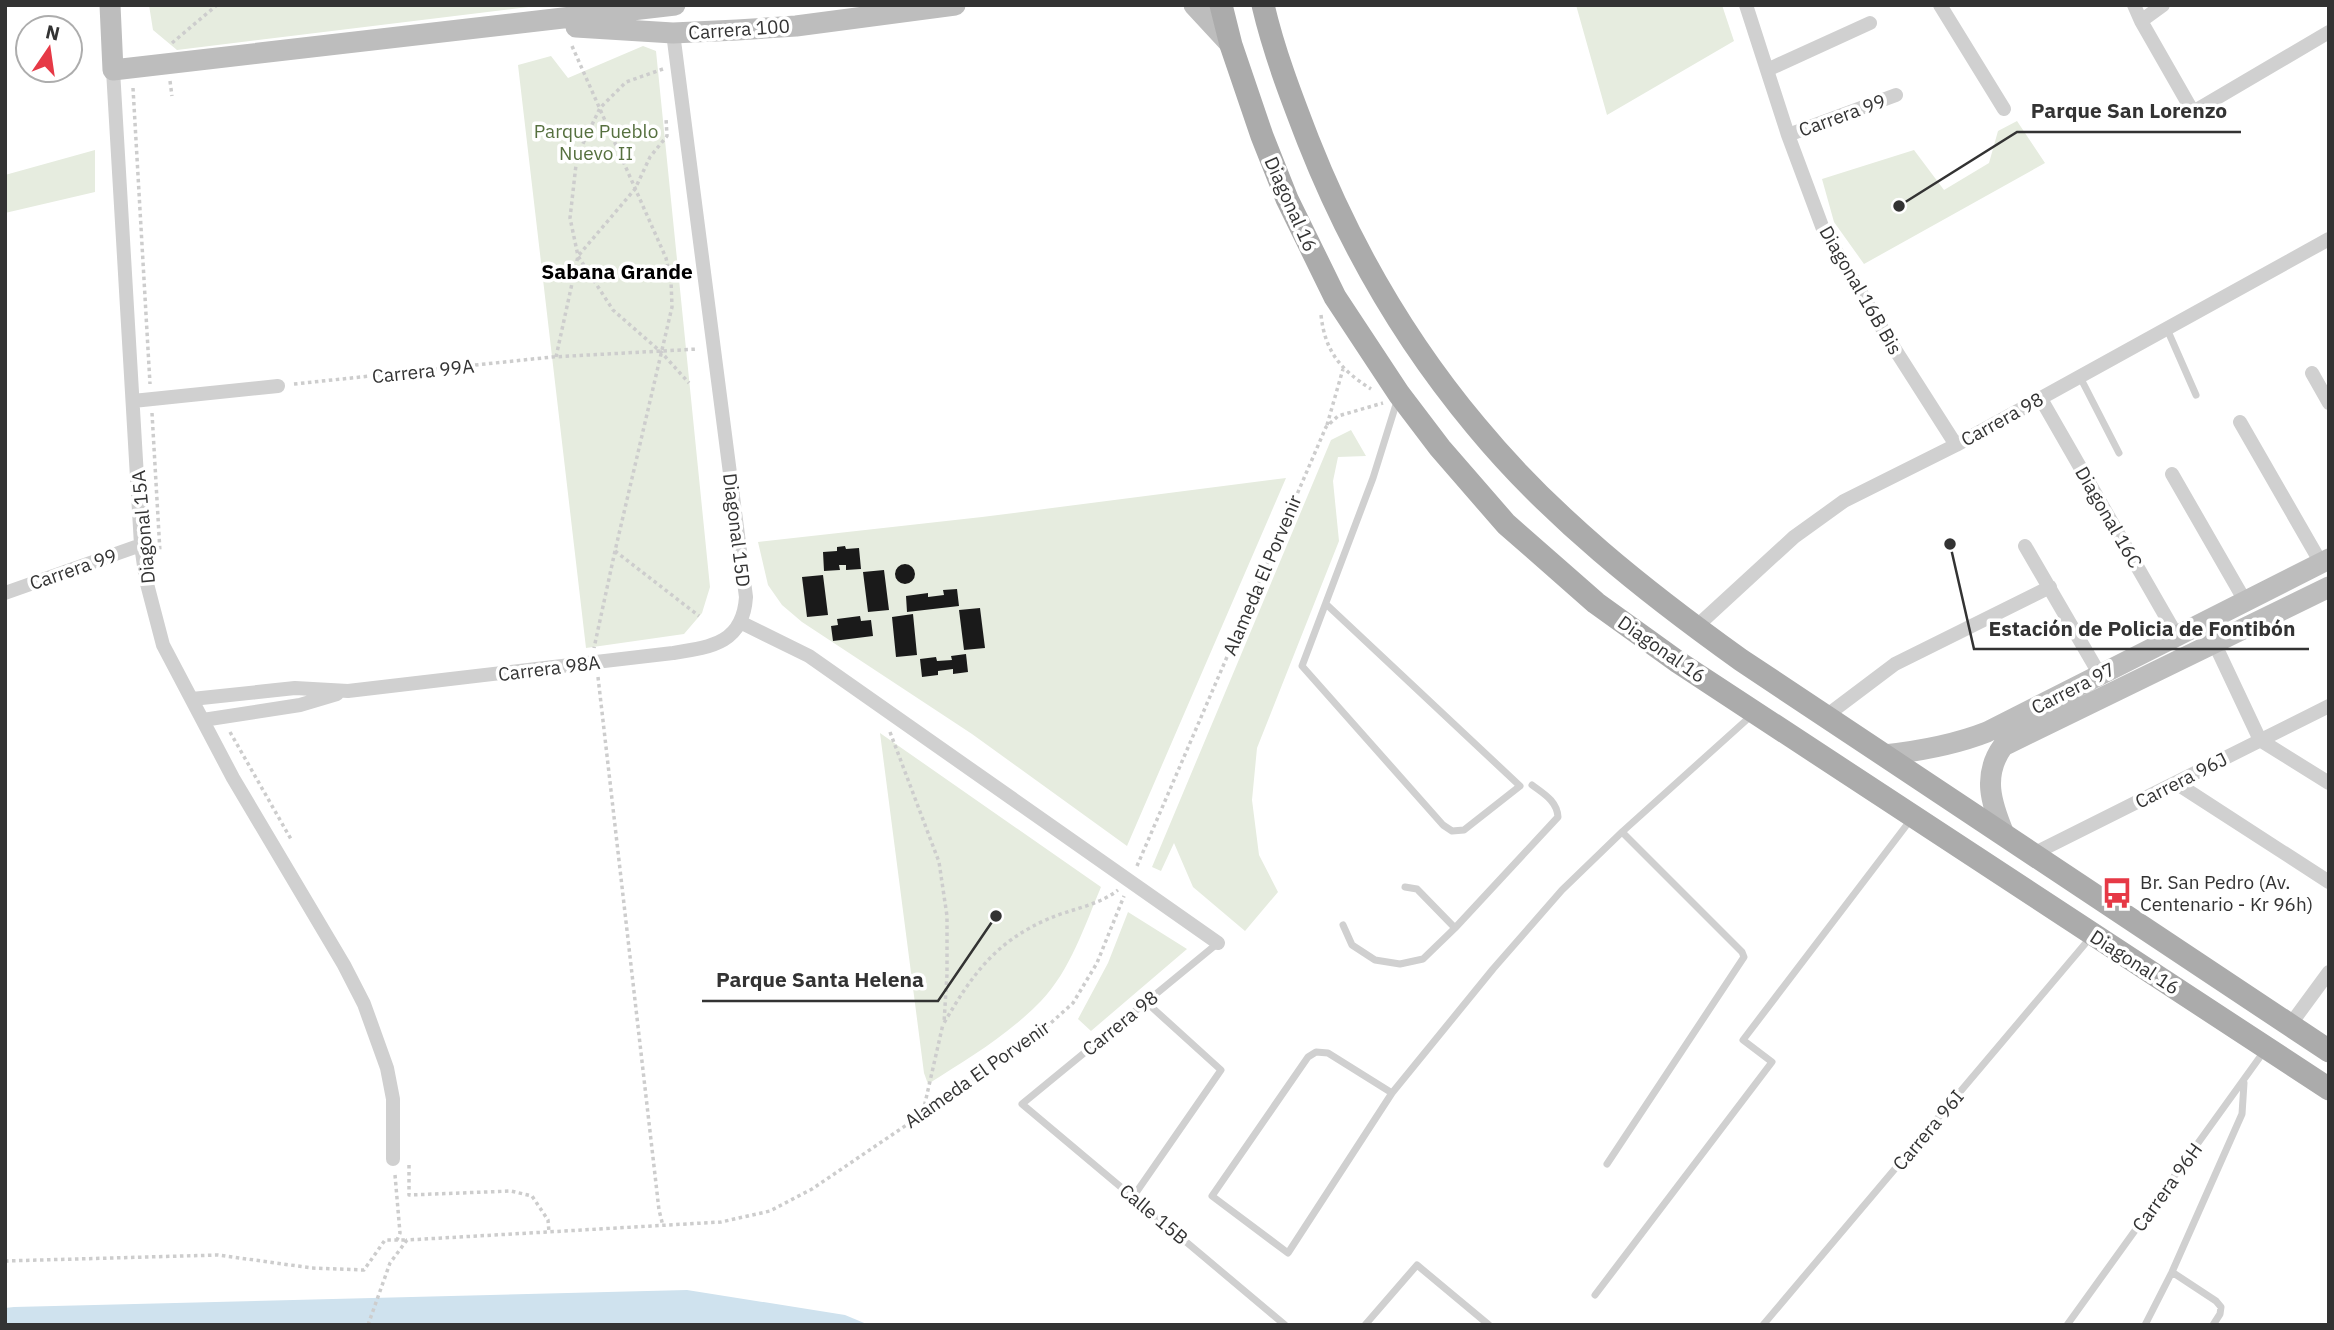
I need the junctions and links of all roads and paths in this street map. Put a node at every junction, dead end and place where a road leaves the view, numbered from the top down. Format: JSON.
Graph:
{"nodes":[{"id":1,"x":110,"y":5,"type":"edge"},
{"id":2,"x":675,"y":5,"type":"edge"},
{"id":3,"x":955,"y":5,"type":"edge"},
{"id":4,"x":1194,"y":5,"type":"edge"},
{"id":5,"x":1221,"y":5,"type":"edge"},
{"id":6,"x":1263,"y":5,"type":"edge"},
{"id":7,"x":1746,"y":5,"type":"edge"},
{"id":8,"x":1940,"y":5,"type":"edge"},
{"id":9,"x":2134,"y":5,"type":"edge"},
{"id":10,"x":2163,"y":5,"type":"edge"},
{"id":11,"x":2141,"y":20,"type":"junction"},
{"id":12,"x":521,"y":23,"type":"junction"},
{"id":13,"x":1870,"y":23,"type":"dead end"},
{"id":14,"x":2329,"y":32,"type":"edge"},
{"id":15,"x":673,"y":33,"type":"junction"},
{"id":16,"x":1231,"y":45,"type":"junction"},
{"id":17,"x":572,"y":46,"type":"dead end"},
{"id":18,"x":1767,"y":70,"type":"junction"},
{"id":19,"x":113,"y":71,"type":"junction"},
{"id":20,"x":664,"y":82,"type":"dead end"},
{"id":21,"x":1896,"y":95,"type":"dead end"},
{"id":22,"x":600,"y":108,"type":"junction"},
{"id":23,"x":2004,"y":108,"type":"dead end"},
{"id":24,"x":666,"y":109,"type":"dead end"},
{"id":25,"x":1788,"y":135,"type":"junction"},
{"id":26,"x":635,"y":188,"type":"junction"},
{"id":27,"x":2329,"y":239,"type":"edge"},
{"id":28,"x":578,"y":256,"type":"junction"},
{"id":29,"x":2167,"y":329,"type":"junction"},
{"id":30,"x":714,"y":348,"type":"junction"},
{"id":31,"x":661,"y":352,"type":"junction"},
{"id":32,"x":556,"y":357,"type":"junction"},
{"id":33,"x":1343,"y":369,"type":"dead end"},
{"id":34,"x":2312,"y":373,"type":"dead end"},
{"id":35,"x":2080,"y":377,"type":"junction"},
{"id":36,"x":689,"y":383,"type":"dead end"},
{"id":37,"x":278,"y":386,"type":"joint"},
{"id":38,"x":2196,"y":396,"type":"dead end"},
{"id":39,"x":1392,"y":398,"type":"junction"},
{"id":40,"x":2041,"y":399,"type":"junction"},
{"id":41,"x":133,"y":401,"type":"junction"},
{"id":42,"x":2329,"y":403,"type":"edge"},
{"id":43,"x":2241,"y":422,"type":"dead end"},
{"id":44,"x":1326,"y":427,"type":"junction"},
{"id":45,"x":1956,"y":444,"type":"junction"},
{"id":46,"x":2119,"y":453,"type":"dead end"},
{"id":47,"x":2172,"y":474,"type":"dead end"},
{"id":48,"x":141,"y":545,"type":"junction"},
{"id":49,"x":2025,"y":546,"type":"dead end"},
{"id":50,"x":615,"y":551,"type":"junction"},
{"id":51,"x":2325,"y":561,"type":"edge"},
{"id":52,"x":2050,"y":587,"type":"junction"},
{"id":53,"x":2329,"y":587,"type":"edge"},
{"id":54,"x":5,"y":593,"type":"edge"},
{"id":55,"x":2245,"y":601,"type":"junction"},
{"id":56,"x":1326,"y":604,"type":"junction"},
{"id":57,"x":699,"y":616,"type":"dead end"},
{"id":58,"x":2204,"y":622,"type":"junction"},
{"id":59,"x":742,"y":623,"type":"junction"},
{"id":60,"x":1696,"y":627,"type":"junction"},
{"id":61,"x":2177,"y":636,"type":"junction"},
{"id":62,"x":2214,"y":643,"type":"junction"},
{"id":63,"x":596,"y":662,"type":"junction"},
{"id":64,"x":2100,"y":675,"type":"junction"},
{"id":65,"x":348,"y":691,"type":"junction"},
{"id":66,"x":192,"y":699,"type":"junction"},
{"id":67,"x":2329,"y":706,"type":"edge"},
{"id":68,"x":882,"y":707,"type":"junction"},
{"id":69,"x":1755,"y":712,"type":"junction"},
{"id":70,"x":1826,"y":716,"type":"junction"},
{"id":71,"x":202,"y":720,"type":"junction"},
{"id":72,"x":2260,"y":740,"type":"junction"},
{"id":73,"x":1884,"y":755,"type":"junction"},
{"id":74,"x":2176,"y":783,"type":"junction"},
{"id":75,"x":2329,"y":783,"type":"edge"},
{"id":76,"x":1532,"y":785,"type":"dead end"},
{"id":77,"x":1913,"y":815,"type":"junction"},
{"id":78,"x":1622,"y":832,"type":"junction"},
{"id":79,"x":2004,"y":834,"type":"junction"},
{"id":80,"x":2034,"y":854,"type":"junction"},
{"id":81,"x":1130,"y":881,"type":"junction"},
{"id":82,"x":2329,"y":882,"type":"edge"},
{"id":83,"x":1405,"y":887,"type":"dead end"},
{"id":84,"x":1343,"y":925,"type":"dead end"},
{"id":85,"x":1455,"y":928,"type":"junction"},
{"id":86,"x":2093,"y":935,"type":"junction"},
{"id":87,"x":1218,"y":943,"type":"joint"},
{"id":88,"x":2329,"y":972,"type":"edge"},
{"id":89,"x":1146,"y":1002,"type":"junction"},
{"id":90,"x":944,"y":1023,"type":"junction"},
{"id":91,"x":2290,"y":1025,"type":"junction"},
{"id":92,"x":2267,"y":1048,"type":"junction"},
{"id":93,"x":2329,"y":1051,"type":"edge"},
{"id":94,"x":2244,"y":1082,"type":"junction"},
{"id":95,"x":2329,"y":1089,"type":"edge"},
{"id":96,"x":1392,"y":1093,"type":"junction"},
{"id":97,"x":1022,"y":1104,"type":"joint"},
{"id":98,"x":922,"y":1114,"type":"junction"},
{"id":99,"x":393,"y":1159,"type":"joint"},
{"id":100,"x":1607,"y":1164,"type":"dead end"},
{"id":101,"x":1133,"y":1197,"type":"junction"},
{"id":102,"x":663,"y":1226,"type":"junction"},
{"id":103,"x":397,"y":1240,"type":"junction"},
{"id":104,"x":407,"y":1240,"type":"junction"},
{"id":105,"x":5,"y":1261,"type":"edge"},
{"id":106,"x":2172,"y":1272,"type":"junction"},
{"id":107,"x":1595,"y":1295,"type":"dead end"},
{"id":108,"x":368,"y":1325,"type":"edge"},
{"id":109,"x":1285,"y":1325,"type":"edge"},
{"id":110,"x":1365,"y":1325,"type":"edge"},
{"id":111,"x":1489,"y":1325,"type":"edge"},
{"id":112,"x":1763,"y":1325,"type":"edge"},
{"id":113,"x":2067,"y":1325,"type":"edge"},
{"id":114,"x":2145,"y":1325,"type":"edge"},
{"id":115,"x":2213,"y":1325,"type":"edge"}],
"edges":[{"from":1,"to":19,"type":"street","name":"Diagonal 15A"},
{"from":2,"to":12,"type":"street","name":"Carrera 100"},
{"from":3,"to":15,"type":"street","name":"Carrera 100"},
{"from":4,"to":16,"type":"street"},
{"from":5,"to":16,"type":"main road","name":"Diagonal 16"},
{"from":6,"to":60,"type":"main road","name":"Diagonal 16"},
{"from":7,"to":18,"type":"street","name":"Diagonal 16B Bis"},
{"from":8,"to":23,"type":"street"},
{"from":9,"to":11,"type":"street"},
{"from":10,"to":11,"type":"street"},
{"from":11,"to":14,"type":"street"},
{"from":12,"to":15,"type":"street","name":"Carrera 100"},
{"from":12,"to":19,"type":"street","name":"Carrera 100"},
{"from":13,"to":18,"type":"street"},
{"from":15,"to":30,"type":"street","name":"Diagonal 15D"},
{"from":16,"to":39,"type":"main road","name":"Diagonal 16"},
{"from":17,"to":22,"type":"path"},
{"from":18,"to":25,"type":"street","name":"Diagonal 16B Bis"},
{"from":19,"to":41,"type":"street","name":"Diagonal 15A"},
{"from":20,"to":22,"type":"path"},
{"from":21,"to":25,"type":"street","name":"Carrera 99"},
{"from":22,"to":26,"type":"path"},
{"from":22,"to":28,"type":"path"},
{"from":24,"to":26,"type":"path"},
{"from":25,"to":45,"type":"street","name":"Diagonal 16B Bis"},
{"from":26,"to":28,"type":"path"},
{"from":26,"to":31,"type":"path"},
{"from":27,"to":29,"type":"street","name":"Carrera 98"},
{"from":28,"to":31,"type":"path"},
{"from":28,"to":32,"type":"path"},
{"from":29,"to":35,"type":"street","name":"Carrera 98"},
{"from":29,"to":38,"type":"lane"},
{"from":30,"to":31,"type":"path","name":"Carrera 99A"},
{"from":30,"to":59,"type":"street","name":"Diagonal 15D"},
{"from":31,"to":32,"type":"path","name":"Carrera 99A"},
{"from":31,"to":36,"type":"path"},
{"from":31,"to":50,"type":"path"},
{"from":32,"to":37,"type":"path","name":"Carrera 99A"},
{"from":33,"to":44,"type":"path","name":"Alameda El Porvenir"},
{"from":34,"to":42,"type":"street"},
{"from":35,"to":40,"type":"street","name":"Carrera 98"},
{"from":35,"to":46,"type":"lane"},
{"from":37,"to":41,"type":"street"},
{"from":39,"to":44,"type":"path"},
{"from":39,"to":56,"type":"lane"},
{"from":39,"to":69,"type":"main road","name":"Diagonal 16"},
{"from":40,"to":45,"type":"street","name":"Carrera 98"},
{"from":40,"to":61,"type":"street","name":"Diagonal 16C"},
{"from":41,"to":48,"type":"street","name":"Diagonal 15A"},
{"from":43,"to":51,"type":"street"},
{"from":44,"to":81,"type":"path","name":"Alameda El Porvenir"},
{"from":45,"to":60,"type":"street","name":"Carrera 98"},
{"from":47,"to":55,"type":"street"},
{"from":48,"to":54,"type":"street","name":"Carrera 99"},
{"from":48,"to":66,"type":"street","name":"Diagonal 15A"},
{"from":49,"to":52,"type":"street"},
{"from":50,"to":57,"type":"path"},
{"from":50,"to":63,"type":"path"},
{"from":51,"to":55,"type":"street","name":"Carrera 97"},
{"from":52,"to":64,"type":"street"},
{"from":52,"to":70,"type":"street"},
{"from":53,"to":62,"type":"street","name":"Carrera 97"},
{"from":55,"to":58,"type":"street","name":"Carrera 97"},
{"from":56,"to":56,"type":"lane"},
{"from":58,"to":61,"type":"street","name":"Carrera 97"},
{"from":58,"to":62,"type":"street"},
{"from":59,"to":63,"type":"street","name":"Carrera 98A"},
{"from":59,"to":68,"type":"street"},
{"from":60,"to":70,"type":"main road","name":"Diagonal 16"},
{"from":61,"to":64,"type":"street","name":"Carrera 97"},
{"from":62,"to":72,"type":"street"},
{"from":62,"to":79,"type":"street","name":"Carrera 97"},
{"from":63,"to":65,"type":"street","name":"Carrera 98A"},
{"from":63,"to":102,"type":"path"},
{"from":64,"to":73,"type":"street","name":"Carrera 97"},
{"from":65,"to":66,"type":"street","name":"Carrera 98A"},
{"from":65,"to":71,"type":"street","name":"Carrera 98A"},
{"from":66,"to":71,"type":"street","name":"Diagonal 15A"},
{"from":67,"to":72,"type":"street","name":"Carrera 96J"},
{"from":68,"to":81,"type":"street"},
{"from":68,"to":90,"type":"path"},
{"from":69,"to":77,"type":"main road","name":"Diagonal 16"},
{"from":69,"to":78,"type":"lane"},
{"from":70,"to":73,"type":"main road","name":"Diagonal 16"},
{"from":71,"to":99,"type":"street","name":"Diagonal 15A"},
{"from":72,"to":74,"type":"street","name":"Carrera 96J"},
{"from":72,"to":75,"type":"street"},
{"from":73,"to":79,"type":"main road","name":"Diagonal 16"},
{"from":74,"to":80,"type":"street","name":"Carrera 96J"},
{"from":74,"to":82,"type":"street"},
{"from":76,"to":85,"type":"lane"},
{"from":77,"to":86,"type":"main road","name":"Diagonal 16"},
{"from":77,"to":107,"type":"lane"},
{"from":78,"to":96,"type":"lane"},
{"from":78,"to":100,"type":"lane"},
{"from":79,"to":80,"type":"main road","name":"Diagonal 16"},
{"from":80,"to":91,"type":"main road","name":"Diagonal 16"},
{"from":81,"to":87,"type":"street"},
{"from":81,"to":90,"type":"path"},
{"from":81,"to":98,"type":"path","name":"Alameda El Porvenir"},
{"from":83,"to":85,"type":"lane"},
{"from":84,"to":85,"type":"lane"},
{"from":86,"to":92,"type":"main road","name":"Diagonal 16"},
{"from":86,"to":112,"type":"lane","name":"Carrera 96I"},
{"from":87,"to":89,"type":"lane","name":"Carrera 98"},
{"from":88,"to":91,"type":"street"},
{"from":89,"to":97,"type":"lane","name":"Carrera 98"},
{"from":89,"to":101,"type":"lane"},
{"from":90,"to":98,"type":"path"},
{"from":91,"to":93,"type":"main road","name":"Diagonal 16"},
{"from":92,"to":94,"type":"lane","name":"Carrera 96H"},
{"from":92,"to":95,"type":"main road","name":"Diagonal 16"},
{"from":94,"to":106,"type":"lane"},
{"from":94,"to":113,"type":"lane","name":"Carrera 96H"},
{"from":96,"to":96,"type":"lane"},
{"from":97,"to":101,"type":"lane","name":"Calle 15B"},
{"from":98,"to":102,"type":"path","name":"Alameda El Porvenir"},
{"from":99,"to":103,"type":"path"},
{"from":101,"to":109,"type":"lane","name":"Calle 15B"},
{"from":102,"to":104,"type":"path","name":"Alameda El Porvenir"},
{"from":103,"to":104,"type":"path","name":"Alameda El Porvenir"},
{"from":103,"to":105,"type":"path"},
{"from":104,"to":108,"type":"path"},
{"from":106,"to":114,"type":"lane"},
{"from":106,"to":115,"type":"lane"},
{"from":110,"to":111,"type":"lane"}]}
